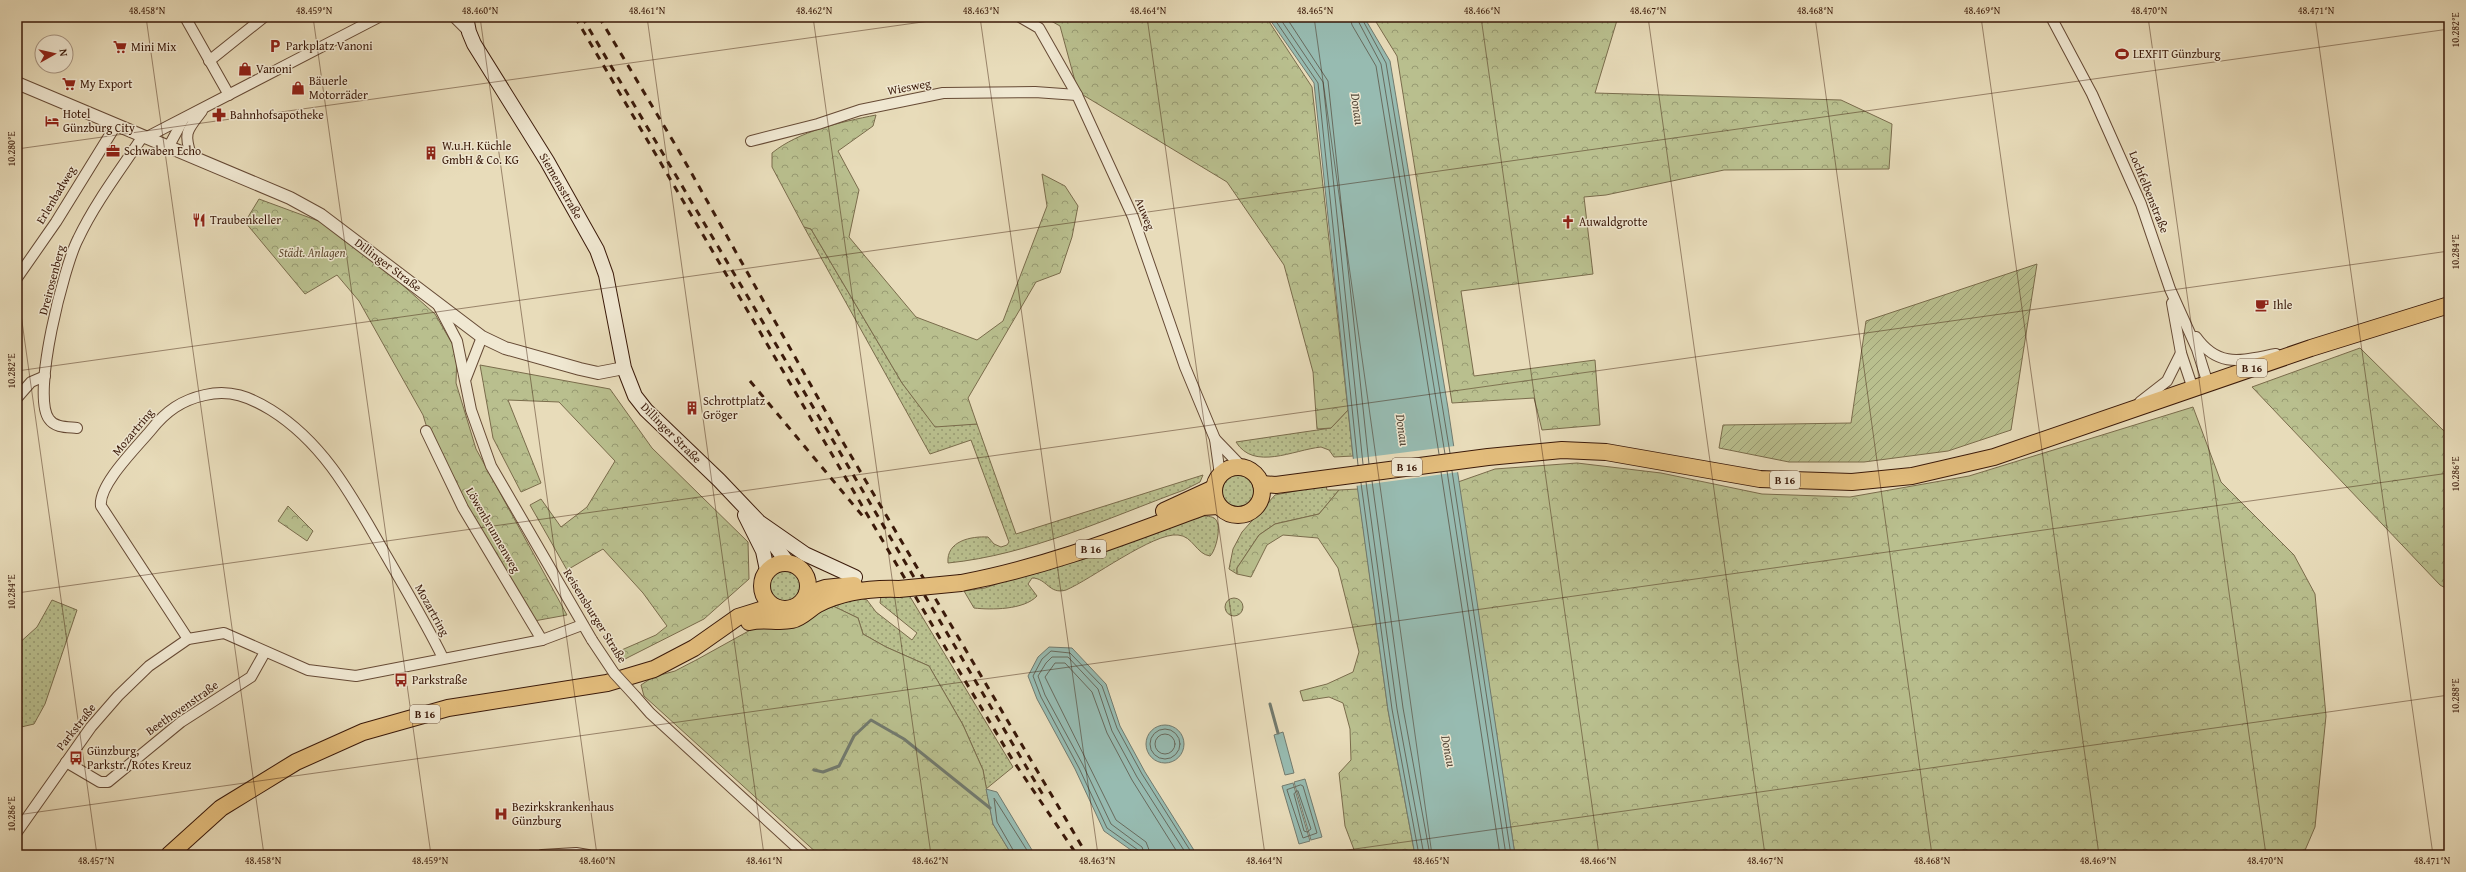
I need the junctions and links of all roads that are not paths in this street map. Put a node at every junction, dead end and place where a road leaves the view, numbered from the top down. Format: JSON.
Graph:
{"nodes":[{"id":1,"x":185,"y":17,"type":"edge"},
{"id":2,"x":264,"y":17,"type":"edge"},
{"id":3,"x":379,"y":17,"type":"edge"},
{"id":4,"x":454,"y":17,"type":"edge"},
{"id":5,"x":466,"y":17,"type":"edge"},
{"id":6,"x":1020,"y":17,"type":"edge"},
{"id":7,"x":2051,"y":17,"type":"edge"},
{"id":8,"x":469,"y":32,"type":"junction"},
{"id":9,"x":209,"y":61,"type":"junction"},
{"id":10,"x":17,"y":83,"type":"edge"},
{"id":11,"x":229,"y":95,"type":"junction"},
{"id":12,"x":1077,"y":95,"type":"junction"},
{"id":13,"x":206,"y":107,"type":"junction"},
{"id":14,"x":183,"y":120,"type":"junction"},
{"id":15,"x":116,"y":125,"type":"junction"},
{"id":16,"x":145,"y":136,"type":"junction"},
{"id":17,"x":751,"y":141,"type":"dead end"},
{"id":18,"x":169,"y":146,"type":"junction"},
{"id":19,"x":191,"y":155,"type":"junction"},
{"id":20,"x":17,"y":278,"type":"edge"},
{"id":21,"x":2170,"y":289,"type":"junction"},
{"id":22,"x":437,"y":303,"type":"junction"},
{"id":23,"x":2449,"y":305,"type":"edge"},
{"id":24,"x":2182,"y":317,"type":"junction"},
{"id":25,"x":482,"y":337,"type":"junction"},
{"id":26,"x":2312,"y":348,"type":"junction"},
{"id":27,"x":2181,"y":353,"type":"junction"},
{"id":28,"x":624,"y":368,"type":"junction"},
{"id":29,"x":45,"y":376,"type":"junction"},
{"id":30,"x":466,"y":378,"type":"junction"},
{"id":31,"x":2200,"y":386,"type":"junction"},
{"id":32,"x":17,"y":398,"type":"edge"},
{"id":33,"x":2125,"y":412,"type":"junction"},
{"id":34,"x":77,"y":428,"type":"dead end"},
{"id":35,"x":426,"y":430,"type":"dead end"},
{"id":36,"x":1215,"y":439,"type":"junction"},
{"id":37,"x":1242,"y":467,"type":"junction"},
{"id":38,"x":1217,"y":481,"type":"junction"},
{"id":39,"x":1261,"y":484,"type":"junction"},
{"id":40,"x":738,"y":500,"type":"junction"},
{"id":41,"x":1218,"y":506,"type":"junction"},
{"id":42,"x":1184,"y":514,"type":"junction"},
{"id":43,"x":1144,"y":520,"type":"junction"},
{"id":44,"x":759,"y":522,"type":"junction"},
{"id":45,"x":787,"y":562,"type":"junction"},
{"id":46,"x":767,"y":570,"type":"junction"},
{"id":47,"x":806,"y":574,"type":"junction"},
{"id":48,"x":959,"y":579,"type":"junction"},
{"id":49,"x":862,"y":583,"type":"junction"},
{"id":50,"x":761,"y":588,"type":"junction"},
{"id":51,"x":807,"y":594,"type":"junction"},
{"id":52,"x":773,"y":606,"type":"junction"},
{"id":53,"x":738,"y":617,"type":"junction"},
{"id":54,"x":582,"y":626,"type":"junction"},
{"id":55,"x":708,"y":638,"type":"junction"},
{"id":56,"x":188,"y":639,"type":"junction"},
{"id":57,"x":542,"y":640,"type":"junction"},
{"id":58,"x":265,"y":652,"type":"junction"},
{"id":59,"x":443,"y":658,"type":"junction"},
{"id":60,"x":66,"y":762,"type":"junction"},
{"id":61,"x":17,"y":832,"type":"edge"},
{"id":62,"x":169,"y":855,"type":"edge"},
{"id":63,"x":542,"y":855,"type":"edge"},
{"id":64,"x":588,"y":855,"type":"edge"},
{"id":65,"x":805,"y":855,"type":"edge"}],
"edges":[{"from":1,"to":9,"type":"street"},
{"from":2,"to":9,"type":"street"},
{"from":3,"to":11,"type":"street"},
{"from":4,"to":8,"type":"street"},
{"from":5,"to":8,"type":"main road","name":"Siemensstraße"},
{"from":6,"to":12,"type":"street","name":"Auweg"},
{"from":7,"to":21,"type":"street","name":"Lochfelbenstraße"},
{"from":8,"to":28,"type":"main road","name":"Siemensstraße"},
{"from":9,"to":11,"type":"street"},
{"from":10,"to":15,"type":"street","name":"Dillinger Straße"},
{"from":11,"to":13,"type":"street"},
{"from":12,"to":17,"type":"street","name":"Wiesweg"},
{"from":12,"to":36,"type":"street","name":"Auweg"},
{"from":13,"to":14,"type":"street"},
{"from":13,"to":19,"type":"street"},
{"from":14,"to":16,"type":"street"},
{"from":14,"to":18,"type":"street"},
{"from":15,"to":16,"type":"street","name":"Dillinger Straße"},
{"from":15,"to":20,"type":"street","name":"Erlenbadweg"},
{"from":16,"to":18,"type":"street","name":"Dillinger Straße"},
{"from":16,"to":29,"type":"street","name":"Dreirosenberg"},
{"from":18,"to":19,"type":"street","name":"Dillinger Straße"},
{"from":19,"to":22,"type":"street","name":"Dillinger Straße"},
{"from":21,"to":24,"type":"street","name":"Lochfelbenstraße"},
{"from":21,"to":27,"type":"street"},
{"from":22,"to":25,"type":"street","name":"Dillinger Straße"},
{"from":22,"to":30,"type":"street","name":"Reisensburger Straße"},
{"from":23,"to":26,"type":"main road","number":"B 16"},
{"from":24,"to":26,"type":"street"},
{"from":24,"to":31,"type":"street","name":"Lochfelbenstraße"},
{"from":25,"to":28,"type":"street","name":"Dillinger Straße"},
{"from":25,"to":30,"type":"street"},
{"from":26,"to":31,"type":"main road","number":"B 16"},
{"from":27,"to":31,"type":"street"},
{"from":27,"to":33,"type":"street"},
{"from":28,"to":40,"type":"main road","name":"Dillinger Straße"},
{"from":29,"to":32,"type":"street"},
{"from":29,"to":34,"type":"street","name":"Dreirosenberg"},
{"from":30,"to":54,"type":"street","name":"Reisensburger Straße"},
{"from":31,"to":33,"type":"main road","number":"B 16"},
{"from":33,"to":39,"type":"main road","number":"B 16"},
{"from":35,"to":57,"type":"street","name":"Löwenbrunnenweg"},
{"from":36,"to":37,"type":"street","name":"Auweg"},
{"from":36,"to":38,"type":"street","name":"Auweg"},
{"from":37,"to":38,"type":"main road"},
{"from":37,"to":39,"type":"main road"},
{"from":38,"to":41,"type":"main road"},
{"from":38,"to":43,"type":"main road"},
{"from":39,"to":41,"type":"main road"},
{"from":40,"to":44,"type":"main road","name":"Dillinger Straße"},
{"from":40,"to":46,"type":"main road"},
{"from":41,"to":42,"type":"main road","number":"B 16"},
{"from":42,"to":43,"type":"main road","number":"B 16"},
{"from":42,"to":48,"type":"main road","number":"B 16"},
{"from":43,"to":48,"type":"main road","number":"B 16"},
{"from":44,"to":45,"type":"main road"},
{"from":44,"to":49,"type":"main road"},
{"from":45,"to":46,"type":"main road"},
{"from":45,"to":47,"type":"main road","number":"B 16"},
{"from":46,"to":50,"type":"main road","number":"B 16"},
{"from":47,"to":49,"type":"main road","number":"B 16"},
{"from":47,"to":51,"type":"main road"},
{"from":48,"to":49,"type":"main road","number":"B 16"},
{"from":49,"to":51,"type":"main road","number":"B 16"},
{"from":49,"to":55,"type":"main road","number":"B 16"},
{"from":50,"to":52,"type":"main road"},
{"from":50,"to":53,"type":"main road","number":"B 16"},
{"from":51,"to":52,"type":"main road","number":"B 16"},
{"from":52,"to":53,"type":"main road","number":"B 16"},
{"from":53,"to":55,"type":"main road","number":"B 16"},
{"from":54,"to":57,"type":"street","name":"Parkstraße"},
{"from":54,"to":65,"type":"street","name":"Reisensburger Straße","bridge":true},
{"from":55,"to":62,"type":"main road","number":"B 16"},
{"from":56,"to":58,"type":"street","name":"Parkstraße"},
{"from":56,"to":59,"type":"street","name":"Mozartring"},
{"from":56,"to":60,"type":"street","name":"Parkstraße"},
{"from":57,"to":59,"type":"street","name":"Parkstraße"},
{"from":58,"to":59,"type":"street","name":"Parkstraße"},
{"from":58,"to":60,"type":"street","name":"Beethovenstraße"},
{"from":60,"to":61,"type":"street","name":"Parkstraße"},
{"from":63,"to":64,"type":"street"}]}
